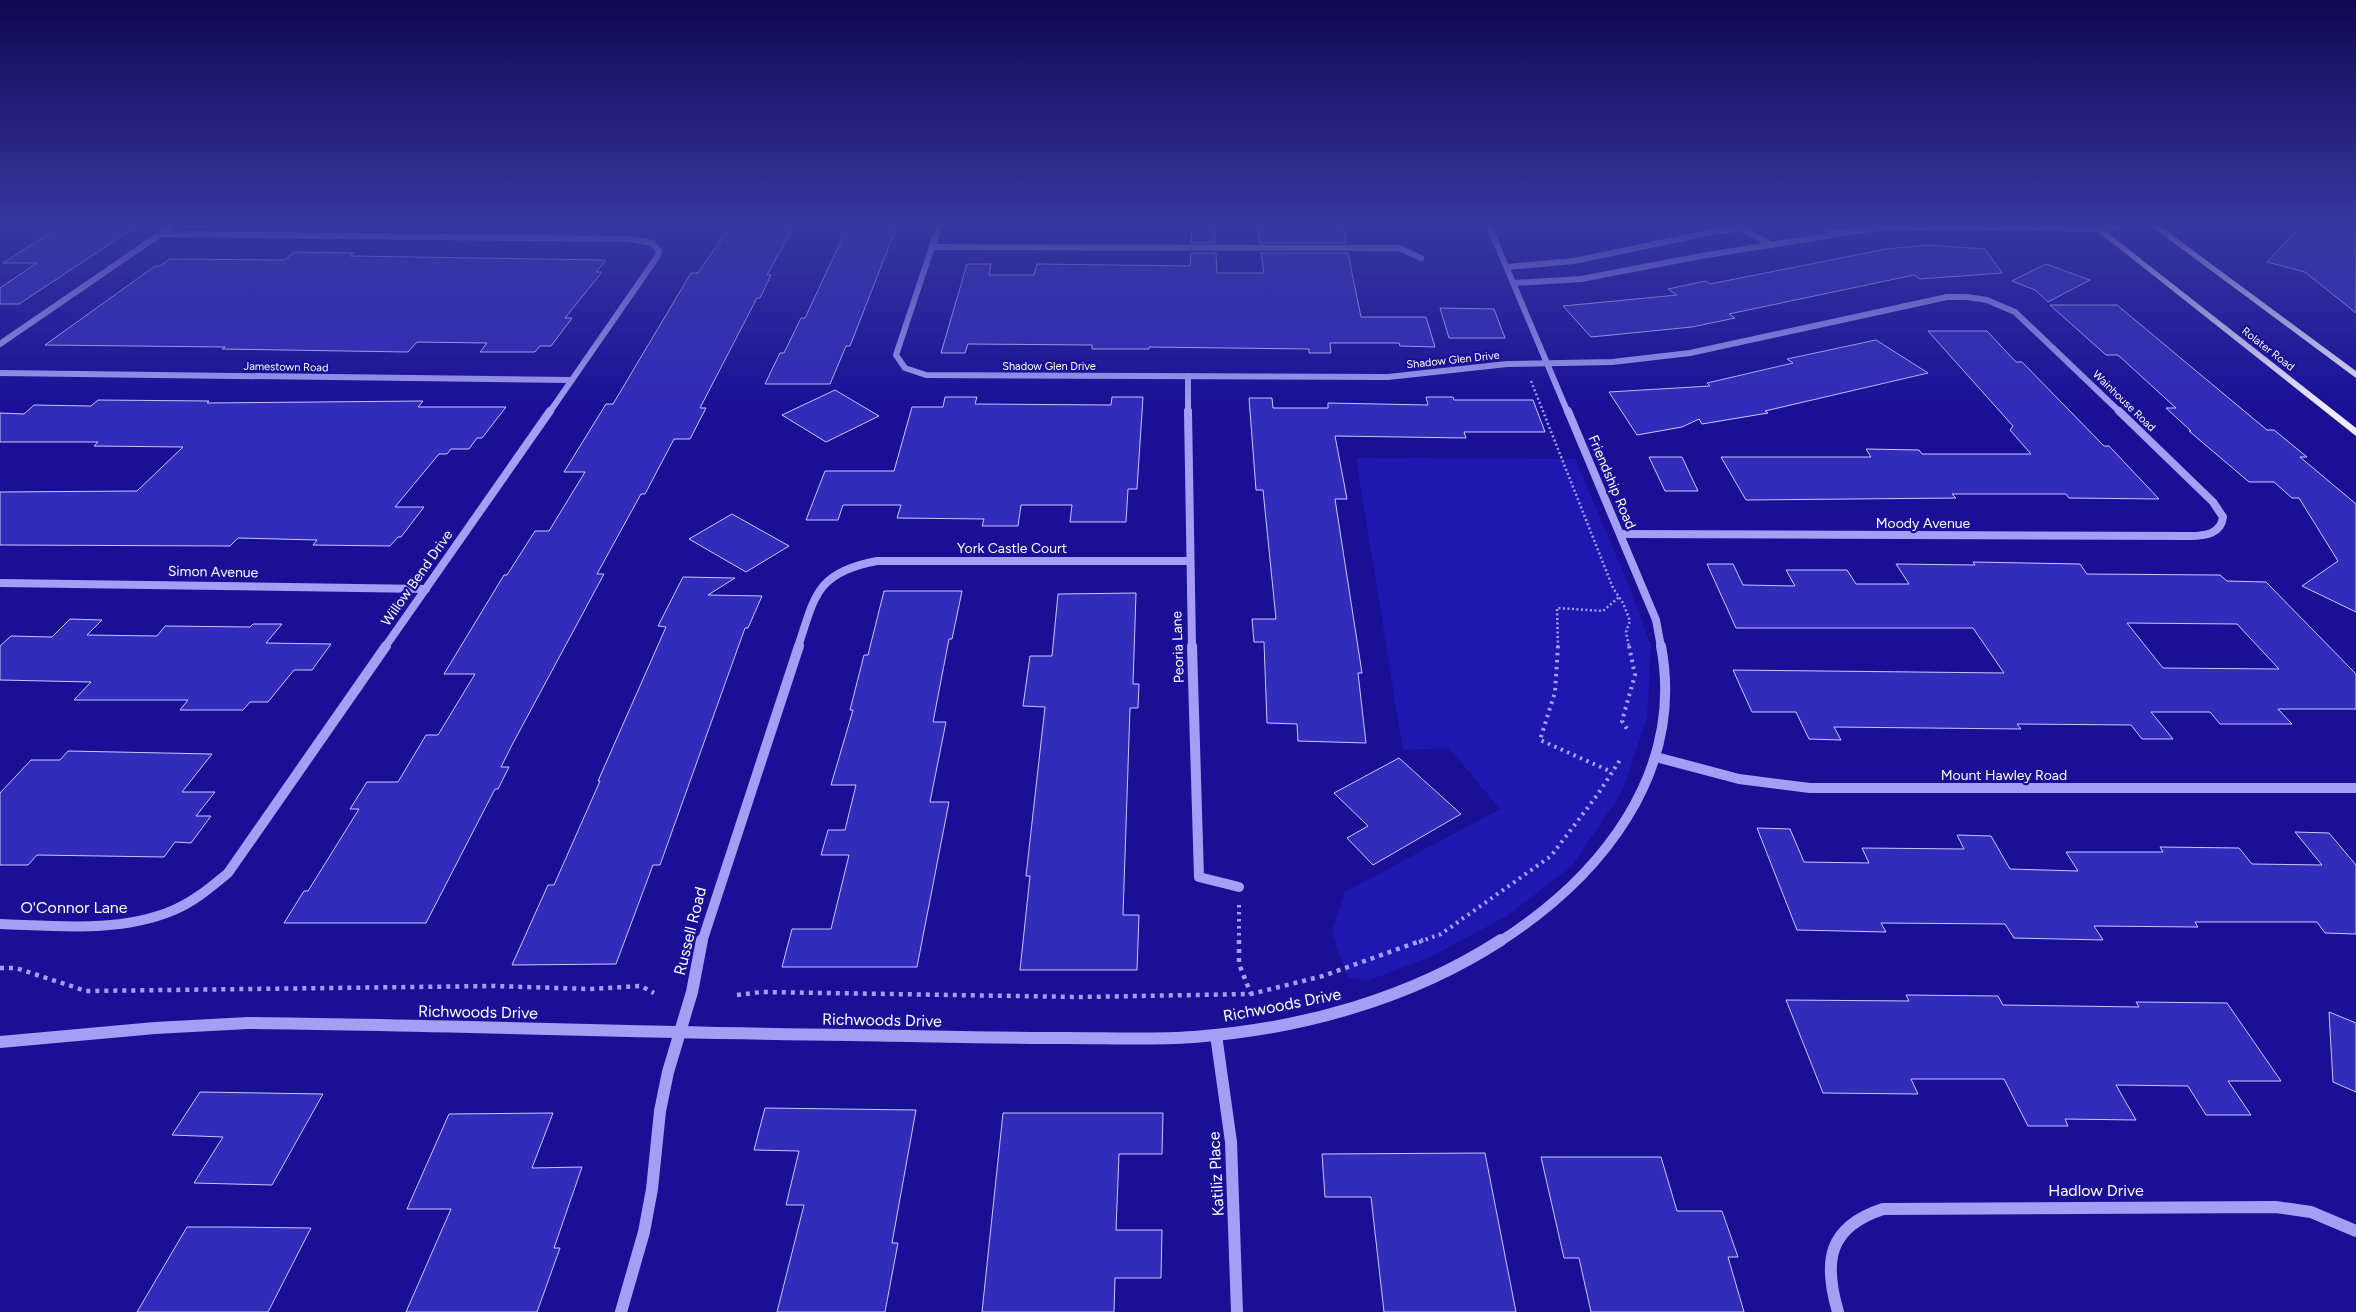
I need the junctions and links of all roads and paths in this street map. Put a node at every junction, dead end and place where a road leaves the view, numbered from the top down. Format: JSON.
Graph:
{"nodes":[{"id":1,"x":83,"y":287,"type":"edge"},
{"id":2,"x":636,"y":287,"type":"edge"},
{"id":3,"x":919,"y":287,"type":"edge"},
{"id":4,"x":1516,"y":287,"type":"edge"},
{"id":5,"x":2173,"y":287,"type":"edge"},
{"id":6,"x":2238,"y":287,"type":"edge"},
{"id":7,"x":1996,"y":303,"type":"joint"},
{"id":8,"x":0,"y":344,"type":"edge"},
{"id":9,"x":1548,"y":364,"type":"junction"},
{"id":10,"x":0,"y":373,"type":"edge"},
{"id":11,"x":1530,"y":374,"type":"dead end"},
{"id":12,"x":2356,"y":375,"type":"edge"},
{"id":13,"x":1188,"y":376,"type":"junction"},
{"id":14,"x":572,"y":380,"type":"junction"},
{"id":15,"x":2356,"y":433,"type":"edge"},
{"id":16,"x":2222,"y":525,"type":"joint"},
{"id":17,"x":1621,"y":534,"type":"junction"},
{"id":18,"x":1189,"y":561,"type":"junction"},
{"id":19,"x":838,"y":573,"type":"joint"},
{"id":20,"x":0,"y":582,"type":"edge"},
{"id":21,"x":426,"y":589,"type":"junction"},
{"id":22,"x":1619,"y":597,"type":"junction"},
{"id":23,"x":1629,"y":732,"type":"dead end"},
{"id":24,"x":1656,"y":757,"type":"junction"},
{"id":25,"x":1620,"y":760,"type":"dead end"},
{"id":26,"x":1612,"y":772,"type":"junction"},
{"id":27,"x":2356,"y":788,"type":"edge"},
{"id":28,"x":1239,"y":887,"type":"joint"},
{"id":29,"x":176,"y":910,"type":"joint"},
{"id":30,"x":0,"y":924,"type":"edge"},
{"id":31,"x":0,"y":968,"type":"edge"},
{"id":32,"x":654,"y":993,"type":"dead end"},
{"id":33,"x":1251,"y":994,"type":"junction"},
{"id":34,"x":737,"y":995,"type":"dead end"},
{"id":35,"x":680,"y":1033,"type":"junction"},
{"id":36,"x":1216,"y":1035,"type":"junction"},
{"id":37,"x":0,"y":1042,"type":"edge"},
{"id":38,"x":2356,"y":1231,"type":"edge"},
{"id":39,"x":1840,"y":1235,"type":"joint"},
{"id":40,"x":620,"y":1312,"type":"edge"},
{"id":41,"x":1237,"y":1312,"type":"edge"},
{"id":42,"x":1838,"y":1312,"type":"edge"}],
"edges":[{"from":1,"to":8,"type":"street"},
{"from":2,"to":14,"type":"street","name":"Willow Bend Drive"},
{"from":3,"to":13,"type":"street","name":"Shadow Glen Drive"},
{"from":4,"to":9,"type":"street","name":"Friendship Road"},
{"from":5,"to":15,"type":"main road","name":"Rolater Road"},
{"from":6,"to":12,"type":"main road"},
{"from":7,"to":9,"type":"street","name":"Shadow Glen Drive"},
{"from":7,"to":16,"type":"street","name":"Wainhouse Road"},
{"from":9,"to":13,"type":"street","name":"Shadow Glen Drive"},
{"from":9,"to":17,"type":"street","name":"Friendship Road"},
{"from":10,"to":14,"type":"street","name":"Jamestown Road"},
{"from":11,"to":22,"type":"path"},
{"from":13,"to":18,"type":"street","name":"Peoria Lane"},
{"from":14,"to":21,"type":"street","name":"Willow Bend Drive"},
{"from":16,"to":17,"type":"street","name":"Moody Avenue"},
{"from":17,"to":24,"type":"street","name":"Friendship Road"},
{"from":18,"to":19,"type":"street","name":"York Castle Court"},
{"from":18,"to":28,"type":"street","name":"Peoria Lane"},
{"from":19,"to":35,"type":"street","name":"Russell Road"},
{"from":20,"to":21,"type":"street","name":"Simon Avenue"},
{"from":21,"to":29,"type":"street","name":"Willow Bend Drive"},
{"from":22,"to":23,"type":"path"},
{"from":22,"to":26,"type":"path"},
{"from":24,"to":27,"type":"street","name":"Mount Hawley Road"},
{"from":24,"to":36,"type":"street","name":"Richwoods Drive"},
{"from":25,"to":26,"type":"path"},
{"from":26,"to":33,"type":"path"},
{"from":28,"to":33,"type":"path"},
{"from":29,"to":30,"type":"street","name":"O'Connor Lane"},
{"from":31,"to":32,"type":"path"},
{"from":33,"to":34,"type":"path"},
{"from":35,"to":36,"type":"street","name":"Richwoods Drive"},
{"from":35,"to":37,"type":"street","name":"Richwoods Drive"},
{"from":35,"to":40,"type":"street","name":"Russell Road"},
{"from":36,"to":41,"type":"street","name":"Katiliz Place"},
{"from":38,"to":39,"type":"street","name":"Hadlow Drive"},
{"from":39,"to":42,"type":"street"}]}
